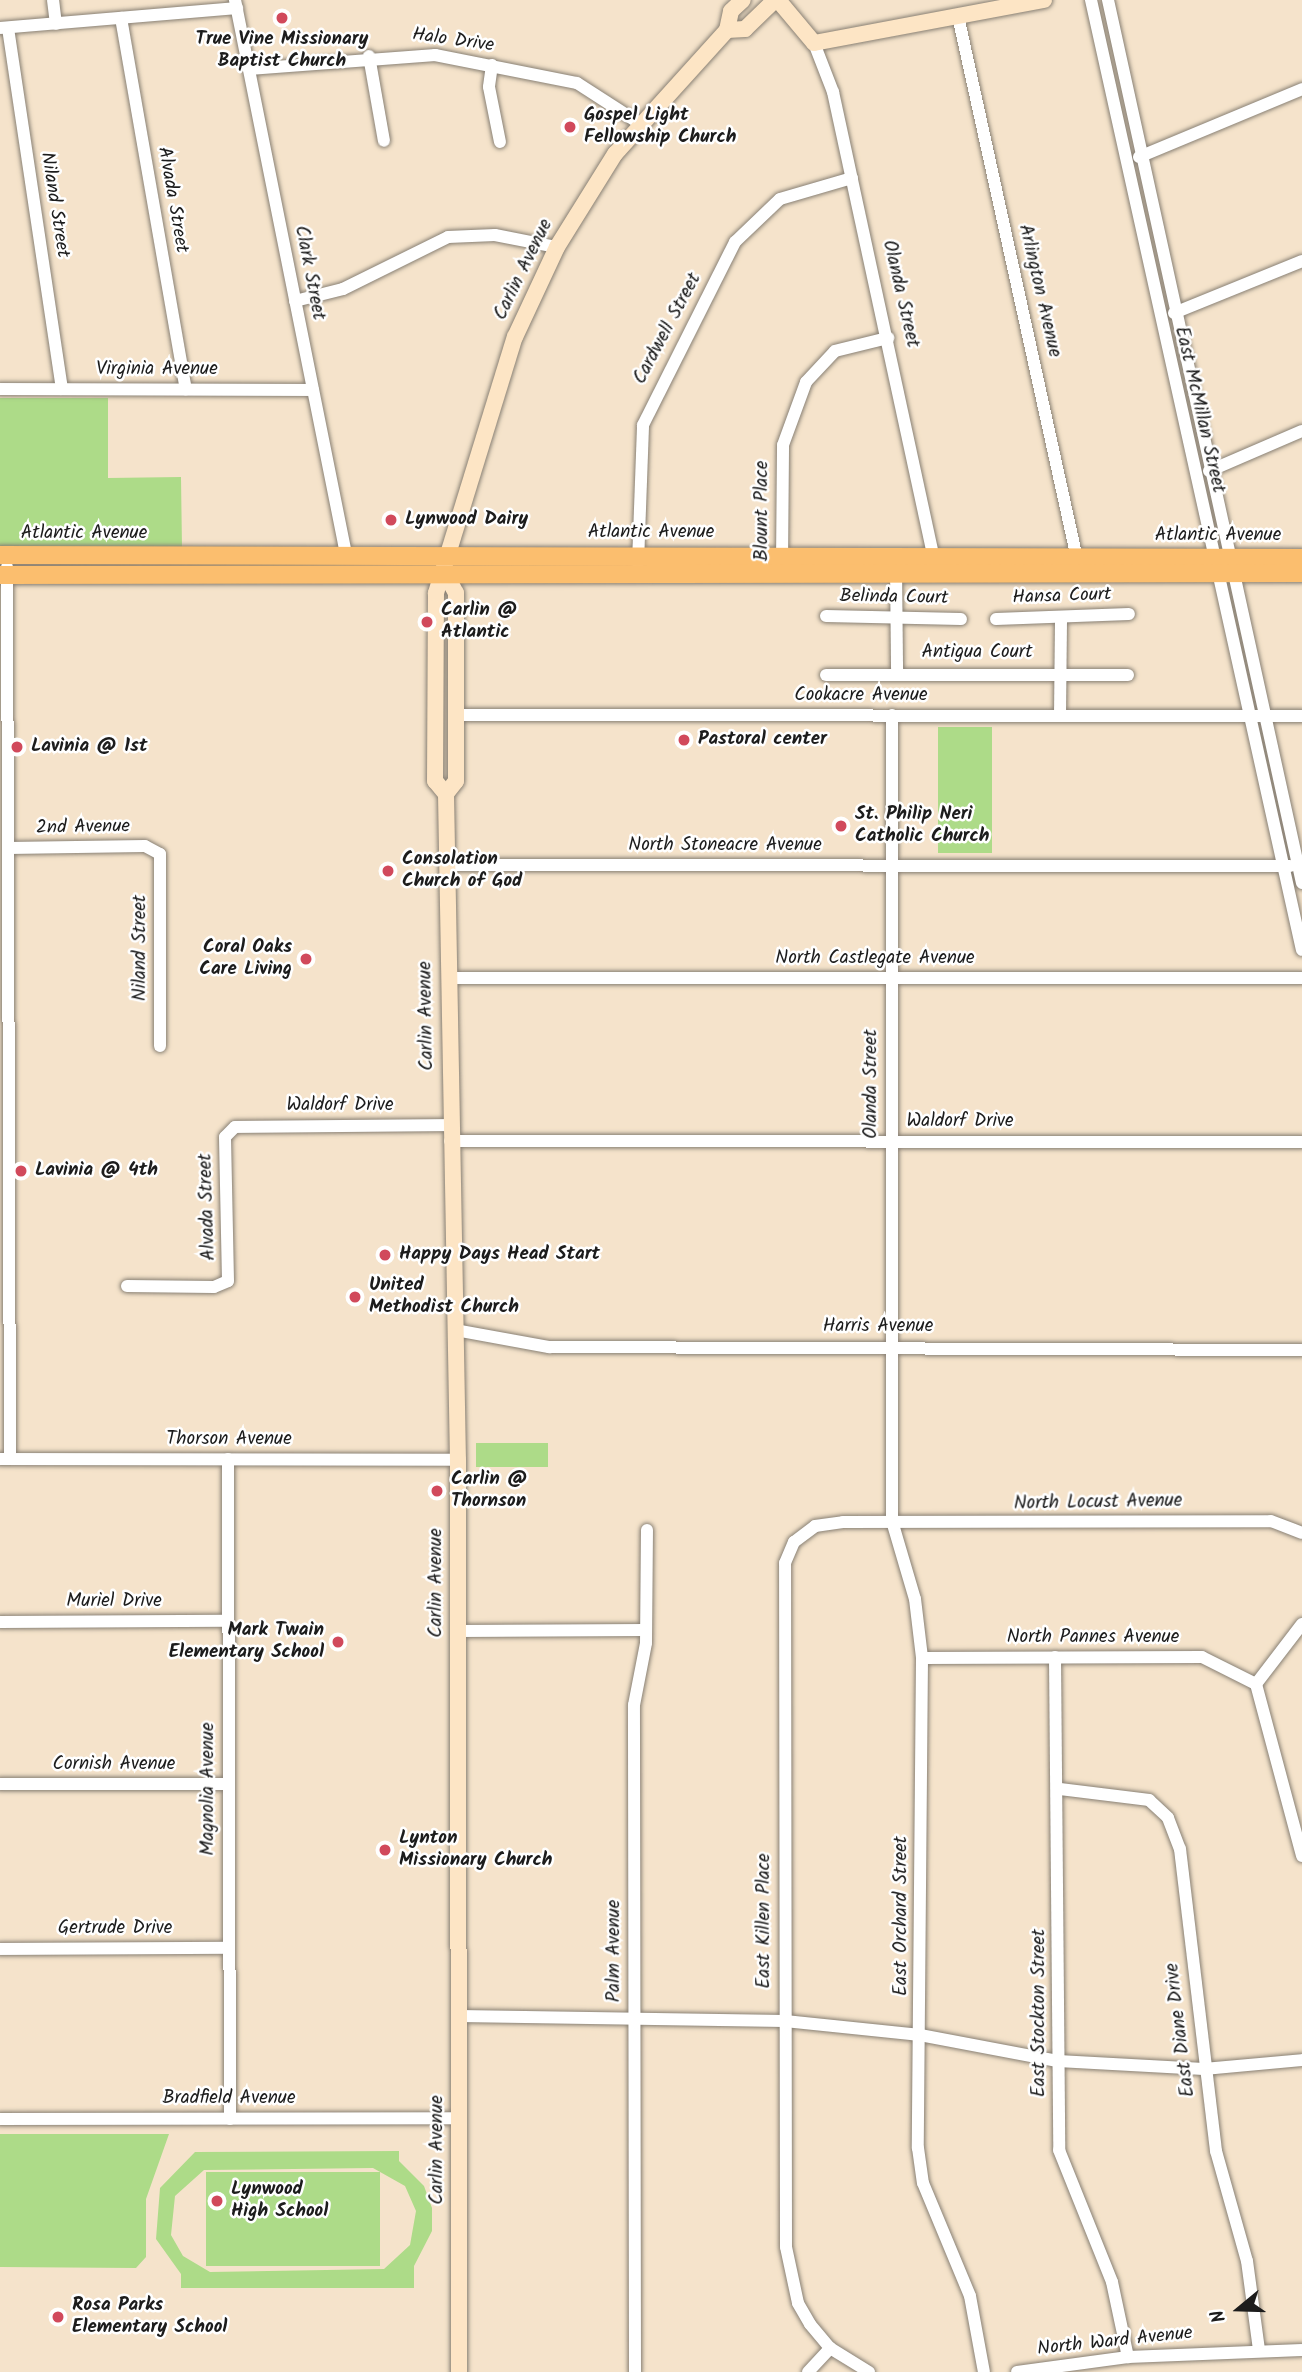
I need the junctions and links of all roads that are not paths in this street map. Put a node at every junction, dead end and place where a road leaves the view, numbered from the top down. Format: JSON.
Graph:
{"nodes":[{"id":1,"x":53,"y":0,"type":"edge"},
{"id":2,"x":743,"y":0,"type":"edge"},
{"id":3,"x":777,"y":0,"type":"edge"},
{"id":4,"x":789,"y":0,"type":"edge"},
{"id":5,"x":1044,"y":0,"type":"edge"},
{"id":6,"x":1091,"y":0,"type":"edge"},
{"id":7,"x":1108,"y":0,"type":"edge"},
{"id":8,"x":236,"y":4,"type":"edge"},
{"id":9,"x":958,"y":16,"type":"junction"},
{"id":10,"x":121,"y":18,"type":"junction"},
{"id":11,"x":56,"y":23,"type":"junction"},
{"id":12,"x":4,"y":28,"type":"edge"},
{"id":13,"x":727,"y":30,"type":"junction"},
{"id":14,"x":809,"y":36,"type":"junction"},
{"id":15,"x":369,"y":56,"type":"junction"},
{"id":16,"x":492,"y":65,"type":"junction"},
{"id":17,"x":249,"y":69,"type":"junction"},
{"id":18,"x":1302,"y":89,"type":"edge"},
{"id":19,"x":639,"y":123,"type":"junction"},
{"id":20,"x":384,"y":141,"type":"dead end"},
{"id":21,"x":500,"y":142,"type":"dead end"},
{"id":22,"x":1139,"y":157,"type":"junction"},
{"id":23,"x":852,"y":178,"type":"junction"},
{"id":24,"x":557,"y":247,"type":"junction"},
{"id":25,"x":1302,"y":261,"type":"edge"},
{"id":26,"x":295,"y":301,"type":"junction"},
{"id":27,"x":1174,"y":313,"type":"junction"},
{"id":28,"x":888,"y":338,"type":"junction"},
{"id":29,"x":0,"y":389,"type":"edge"},
{"id":30,"x":62,"y":389,"type":"junction"},
{"id":31,"x":186,"y":389,"type":"junction"},
{"id":32,"x":313,"y":390,"type":"junction"},
{"id":33,"x":1302,"y":431,"type":"edge"},
{"id":34,"x":1209,"y":471,"type":"junction"},
{"id":35,"x":449,"y":553,"type":"junction"},
{"id":36,"x":346,"y":554,"type":"junction"},
{"id":37,"x":638,"y":554,"type":"junction"},
{"id":38,"x":4,"y":555,"type":"edge"},
{"id":39,"x":782,"y":555,"type":"junction"},
{"id":40,"x":896,"y":556,"type":"junction"},
{"id":41,"x":1302,"y":558,"type":"edge"},
{"id":42,"x":935,"y":565,"type":"junction"},
{"id":43,"x":1078,"y":565,"type":"junction"},
{"id":44,"x":1223,"y":566,"type":"junction"},
{"id":45,"x":1302,"y":573,"type":"edge"},
{"id":46,"x":638,"y":574,"type":"junction"},
{"id":47,"x":4,"y":575,"type":"edge"},
{"id":48,"x":446,"y":575,"type":"junction"},
{"id":49,"x":782,"y":575,"type":"junction"},
{"id":50,"x":897,"y":575,"type":"junction"},
{"id":51,"x":1129,"y":614,"type":"dead end"},
{"id":52,"x":826,"y":616,"type":"dead end"},
{"id":53,"x":996,"y":618,"type":"dead end"},
{"id":54,"x":1061,"y":618,"type":"junction"},
{"id":55,"x":897,"y":619,"type":"junction"},
{"id":56,"x":961,"y":619,"type":"dead end"},
{"id":57,"x":897,"y":672,"type":"junction"},
{"id":58,"x":1060,"y":672,"type":"junction"},
{"id":59,"x":826,"y":675,"type":"dead end"},
{"id":60,"x":1128,"y":675,"type":"dead end"},
{"id":61,"x":457,"y":715,"type":"junction"},
{"id":62,"x":892,"y":715,"type":"junction"},
{"id":63,"x":4,"y":716,"type":"edge"},
{"id":64,"x":1060,"y":716,"type":"junction"},
{"id":65,"x":1250,"y":716,"type":"junction"},
{"id":66,"x":1265,"y":716,"type":"junction"},
{"id":67,"x":1302,"y":716,"type":"edge"},
{"id":68,"x":446,"y":794,"type":"junction"},
{"id":69,"x":8,"y":848,"type":"junction"},
{"id":70,"x":158,"y":851,"type":"joint"},
{"id":71,"x":4,"y":864,"type":"edge"},
{"id":72,"x":447,"y":865,"type":"junction"},
{"id":73,"x":892,"y":865,"type":"junction"},
{"id":74,"x":1283,"y":866,"type":"junction"},
{"id":75,"x":1300,"y":866,"type":"edge"},
{"id":76,"x":1302,"y":883,"type":"edge"},
{"id":77,"x":1302,"y":950,"type":"edge"},
{"id":78,"x":448,"y":978,"type":"junction"},
{"id":79,"x":893,"y":978,"type":"junction"},
{"id":80,"x":1302,"y":978,"type":"edge"},
{"id":81,"x":4,"y":1012,"type":"edge"},
{"id":82,"x":160,"y":1046,"type":"dead end"},
{"id":83,"x":230,"y":1129,"type":"joint"},
{"id":84,"x":450,"y":1133,"type":"junction"},
{"id":85,"x":893,"y":1141,"type":"junction"},
{"id":86,"x":1302,"y":1142,"type":"edge"},
{"id":87,"x":4,"y":1160,"type":"edge"},
{"id":88,"x":127,"y":1286,"type":"dead end"},
{"id":89,"x":5,"y":1309,"type":"edge"},
{"id":90,"x":455,"y":1330,"type":"junction"},
{"id":91,"x":893,"y":1347,"type":"junction"},
{"id":92,"x":1302,"y":1350,"type":"edge"},
{"id":93,"x":894,"y":1453,"type":"joint"},
{"id":94,"x":5,"y":1459,"type":"edge"},
{"id":95,"x":228,"y":1460,"type":"junction"},
{"id":96,"x":458,"y":1460,"type":"junction"},
{"id":97,"x":892,"y":1521,"type":"junction"},
{"id":98,"x":647,"y":1530,"type":"dead end"},
{"id":99,"x":1302,"y":1533,"type":"edge"},
{"id":100,"x":228,"y":1621,"type":"junction"},
{"id":101,"x":0,"y":1622,"type":"edge"},
{"id":102,"x":1302,"y":1624,"type":"edge"},
{"id":103,"x":458,"y":1630,"type":"junction"},
{"id":104,"x":646,"y":1630,"type":"junction"},
{"id":105,"x":1055,"y":1657,"type":"junction"},
{"id":106,"x":922,"y":1658,"type":"junction"},
{"id":107,"x":1256,"y":1684,"type":"junction"},
{"id":108,"x":0,"y":1784,"type":"edge"},
{"id":109,"x":229,"y":1784,"type":"junction"},
{"id":110,"x":1060,"y":1789,"type":"junction"},
{"id":111,"x":1302,"y":1856,"type":"edge"},
{"id":112,"x":229,"y":1948,"type":"junction"},
{"id":113,"x":0,"y":1949,"type":"edge"},
{"id":114,"x":459,"y":2016,"type":"junction"},
{"id":115,"x":634,"y":2016,"type":"junction"},
{"id":116,"x":785,"y":2021,"type":"junction"},
{"id":117,"x":920,"y":2035,"type":"junction"},
{"id":118,"x":1302,"y":2060,"type":"edge"},
{"id":119,"x":1058,"y":2062,"type":"junction"},
{"id":120,"x":1204,"y":2069,"type":"junction"},
{"id":121,"x":459,"y":2118,"type":"junction"},
{"id":122,"x":0,"y":2119,"type":"edge"},
{"id":123,"x":230,"y":2119,"type":"junction"},
{"id":124,"x":830,"y":2348,"type":"junction"},
{"id":125,"x":1259,"y":2350,"type":"junction"},
{"id":126,"x":1302,"y":2350,"type":"edge"},
{"id":127,"x":1128,"y":2357,"type":"junction"},
{"id":128,"x":459,"y":2372,"type":"edge"},
{"id":129,"x":635,"y":2372,"type":"edge"},
{"id":130,"x":808,"y":2372,"type":"edge"},
{"id":131,"x":869,"y":2372,"type":"edge"},
{"id":132,"x":984,"y":2372,"type":"edge"},
{"id":133,"x":1017,"y":2372,"type":"edge"}],
"edges":[{"from":1,"to":11,"type":"street"},
{"from":2,"to":13,"type":"street","name":"Carlin Avenue"},
{"from":3,"to":13,"type":"street","name":"Carlin Avenue"},
{"from":3,"to":14,"type":"street","name":"Olanda Street"},
{"from":4,"to":14,"type":"street","name":"Olanda Street"},
{"from":5,"to":9,"type":"street"},
{"from":6,"to":44,"type":"street","name":"East McMillan Street"},
{"from":7,"to":22,"type":"street","name":"East McMillan Street"},
{"from":8,"to":10,"type":"street"},
{"from":8,"to":17,"type":"street","name":"Clark Street"},
{"from":9,"to":14,"type":"street"},
{"from":9,"to":43,"type":"street","name":"Arlington Avenue"},
{"from":10,"to":11,"type":"street"},
{"from":10,"to":31,"type":"street","name":"Alvada Street"},
{"from":11,"to":12,"type":"street"},
{"from":12,"to":30,"type":"street","name":"Niland Street"},
{"from":13,"to":19,"type":"street","name":"Carlin Avenue"},
{"from":14,"to":23,"type":"street","name":"Olanda Street"},
{"from":15,"to":16,"type":"street","name":"Halo Drive"},
{"from":15,"to":17,"type":"street","name":"Halo Drive"},
{"from":15,"to":20,"type":"street"},
{"from":16,"to":19,"type":"street","name":"Halo Drive"},
{"from":16,"to":21,"type":"street"},
{"from":17,"to":26,"type":"street","name":"Clark Street"},
{"from":18,"to":22,"type":"street"},
{"from":19,"to":24,"type":"street","name":"Carlin Avenue"},
{"from":22,"to":27,"type":"street","name":"East McMillan Street"},
{"from":23,"to":28,"type":"street","name":"Olanda Street"},
{"from":23,"to":37,"type":"street","name":"Cardwell Street"},
{"from":24,"to":26,"type":"street"},
{"from":24,"to":35,"type":"street","name":"Carlin Avenue"},
{"from":25,"to":27,"type":"street"},
{"from":26,"to":32,"type":"street","name":"Clark Street"},
{"from":27,"to":34,"type":"street","name":"East McMillan Street"},
{"from":28,"to":39,"type":"street","name":"Blount Place"},
{"from":28,"to":42,"type":"street","name":"Olanda Street"},
{"from":29,"to":30,"type":"street","name":"Virginia Avenue"},
{"from":30,"to":31,"type":"street","name":"Virginia Avenue"},
{"from":31,"to":32,"type":"street","name":"Virginia Avenue"},
{"from":32,"to":36,"type":"street","name":"Clark Street"},
{"from":33,"to":34,"type":"street"},
{"from":34,"to":44,"type":"street","name":"East McMillan Street"},
{"from":35,"to":36,"type":"main road","name":"Atlantic Avenue"},
{"from":35,"to":37,"type":"main road","name":"Atlantic Avenue"},
{"from":35,"to":48,"type":"street","name":"Carlin Avenue"},
{"from":36,"to":38,"type":"main road","name":"Atlantic Avenue"},
{"from":37,"to":39,"type":"main road","name":"Atlantic Avenue"},
{"from":37,"to":46,"type":"street","name":"Cardwell Street"},
{"from":38,"to":47,"type":"street"},
{"from":39,"to":40,"type":"main road","name":"Atlantic Avenue"},
{"from":39,"to":49,"type":"street","name":"Blount Place"},
{"from":40,"to":42,"type":"main road","name":"Atlantic Avenue"},
{"from":40,"to":50,"type":"street"},
{"from":41,"to":44,"type":"main road","name":"Atlantic Avenue"},
{"from":42,"to":43,"type":"main road","name":"Atlantic Avenue"},
{"from":42,"to":50,"type":"main road","name":"Atlantic Avenue"},
{"from":43,"to":44,"type":"main road","name":"Atlantic Avenue"},
{"from":44,"to":45,"type":"main road","name":"Atlantic Avenue"},
{"from":44,"to":65,"type":"street","name":"East McMillan Street"},
{"from":44,"to":66,"type":"street","name":"East McMillan Street"},
{"from":46,"to":48,"type":"main road","name":"Atlantic Avenue"},
{"from":46,"to":49,"type":"main road","name":"Atlantic Avenue"},
{"from":47,"to":48,"type":"main road","name":"Atlantic Avenue"},
{"from":47,"to":63,"type":"street"},
{"from":48,"to":61,"type":"street","name":"Carlin Avenue"},
{"from":48,"to":68,"type":"street","name":"Carlin Avenue"},
{"from":49,"to":50,"type":"main road","name":"Atlantic Avenue"},
{"from":50,"to":55,"type":"street"},
{"from":51,"to":54,"type":"street","name":"Hansa Court"},
{"from":52,"to":55,"type":"street","name":"Belinda Court"},
{"from":53,"to":54,"type":"street","name":"Hansa Court"},
{"from":54,"to":58,"type":"street"},
{"from":55,"to":56,"type":"street","name":"Belinda Court"},
{"from":55,"to":57,"type":"street"},
{"from":57,"to":58,"type":"street","name":"Antigua Court"},
{"from":57,"to":59,"type":"street","name":"Antigua Court"},
{"from":58,"to":60,"type":"street","name":"Antigua Court"},
{"from":58,"to":64,"type":"street"},
{"from":61,"to":62,"type":"street","name":"Cookacre Avenue"},
{"from":61,"to":68,"type":"street","name":"Carlin Avenue"},
{"from":62,"to":64,"type":"street","name":"Cookacre Avenue"},
{"from":62,"to":73,"type":"street","name":"Olanda Street"},
{"from":63,"to":69,"type":"street"},
{"from":64,"to":65,"type":"street","name":"Cookacre Avenue"},
{"from":65,"to":66,"type":"street","name":"Cookacre Avenue"},
{"from":65,"to":74,"type":"street","name":"East McMillan Street"},
{"from":66,"to":67,"type":"street","name":"Cookacre Avenue"},
{"from":66,"to":75,"type":"street","name":"East McMillan Street"},
{"from":68,"to":72,"type":"street","name":"Carlin Avenue"},
{"from":69,"to":70,"type":"street","name":"2nd Avenue"},
{"from":69,"to":71,"type":"street"},
{"from":70,"to":82,"type":"street","name":"Niland Street"},
{"from":71,"to":81,"type":"street"},
{"from":72,"to":73,"type":"street","name":"North Stoneacre Avenue"},
{"from":72,"to":78,"type":"street","name":"Carlin Avenue"},
{"from":73,"to":74,"type":"street","name":"North Stoneacre Avenue"},
{"from":73,"to":79,"type":"street","name":"Olanda Street"},
{"from":74,"to":75,"type":"street","name":"North Stoneacre Avenue"},
{"from":74,"to":77,"type":"street","name":"East McMillan Street"},
{"from":75,"to":76,"type":"street","name":"East McMillan Street"},
{"from":78,"to":79,"type":"street","name":"North Castlegate Avenue"},
{"from":78,"to":84,"type":"street","name":"Carlin Avenue"},
{"from":79,"to":80,"type":"street","name":"North Castlegate Avenue"},
{"from":79,"to":85,"type":"street","name":"Olanda Street"},
{"from":81,"to":87,"type":"street"},
{"from":83,"to":84,"type":"street","name":"Waldorf Drive"},
{"from":83,"to":88,"type":"street","name":"Alvada Street"},
{"from":84,"to":85,"type":"street","name":"Waldorf Drive"},
{"from":84,"to":90,"type":"street","name":"Carlin Avenue"},
{"from":85,"to":86,"type":"street","name":"Waldorf Drive"},
{"from":85,"to":91,"type":"street","name":"Olanda Street"},
{"from":87,"to":89,"type":"street"},
{"from":89,"to":94,"type":"street"},
{"from":90,"to":91,"type":"street","name":"Harris Avenue"},
{"from":90,"to":96,"type":"street","name":"Carlin Avenue"},
{"from":91,"to":92,"type":"street","name":"Harris Avenue"},
{"from":91,"to":93,"type":"street","name":"Olanda Street"},
{"from":93,"to":97,"type":"street","name":"East Orchard Street"},
{"from":94,"to":95,"type":"street","name":"Thorson Avenue"},
{"from":95,"to":96,"type":"street","name":"Thorson Avenue"},
{"from":95,"to":100,"type":"street","name":"Magnolia Avenue"},
{"from":96,"to":103,"type":"street","name":"Carlin Avenue"},
{"from":97,"to":99,"type":"street","name":"North Locust Avenue"},
{"from":97,"to":106,"type":"street","name":"East Orchard Street"},
{"from":97,"to":116,"type":"street","name":"East Killen Place"},
{"from":98,"to":104,"type":"street","name":"Palm Avenue"},
{"from":100,"to":101,"type":"street","name":"Muriel Drive"},
{"from":100,"to":109,"type":"street","name":"Magnolia Avenue"},
{"from":102,"to":107,"type":"street"},
{"from":103,"to":104,"type":"street"},
{"from":103,"to":114,"type":"street","name":"Carlin Avenue"},
{"from":104,"to":115,"type":"street","name":"Palm Avenue"},
{"from":105,"to":106,"type":"street","name":"North Pannes Avenue"},
{"from":105,"to":107,"type":"street","name":"North Pannes Avenue"},
{"from":105,"to":110,"type":"street","name":"East Stockton Street"},
{"from":106,"to":117,"type":"street","name":"East Orchard Street"},
{"from":107,"to":111,"type":"street"},
{"from":108,"to":109,"type":"street","name":"Cornish Avenue"},
{"from":109,"to":112,"type":"street","name":"Magnolia Avenue"},
{"from":110,"to":119,"type":"street","name":"East Stockton Street"},
{"from":110,"to":120,"type":"street","name":"East Diane Drive"},
{"from":112,"to":113,"type":"street","name":"Gertrude Drive"},
{"from":112,"to":123,"type":"street","name":"Magnolia Avenue"},
{"from":114,"to":115,"type":"street"},
{"from":114,"to":121,"type":"street","name":"Carlin Avenue"},
{"from":115,"to":116,"type":"street"},
{"from":115,"to":129,"type":"street","name":"Palm Avenue"},
{"from":116,"to":117,"type":"street"},
{"from":116,"to":124,"type":"street","name":"East Killen Place"},
{"from":117,"to":119,"type":"street"},
{"from":117,"to":132,"type":"street","name":"East Orchard Street"},
{"from":118,"to":120,"type":"street"},
{"from":119,"to":120,"type":"street"},
{"from":119,"to":127,"type":"street","name":"East Stockton Street"},
{"from":120,"to":125,"type":"street","name":"East Diane Drive"},
{"from":121,"to":123,"type":"street","name":"Bradfield Avenue"},
{"from":121,"to":128,"type":"street","name":"Carlin Avenue"},
{"from":122,"to":123,"type":"street","name":"Bradfield Avenue"},
{"from":124,"to":130,"type":"street"},
{"from":124,"to":131,"type":"street","name":"East Killen Place"},
{"from":125,"to":126,"type":"street","name":"North Ward Avenue"},
{"from":125,"to":127,"type":"street","name":"North Ward Avenue"},
{"from":127,"to":133,"type":"street","name":"North Ward Avenue"}]}
